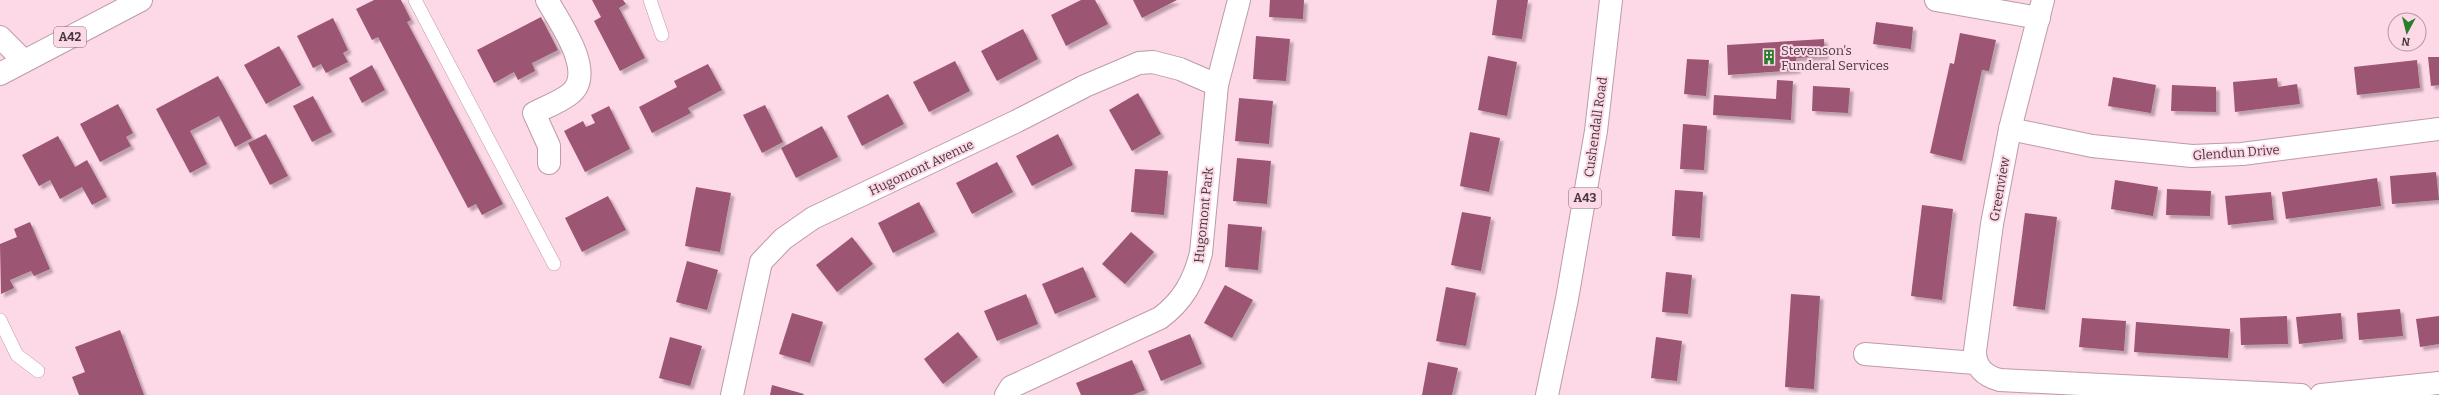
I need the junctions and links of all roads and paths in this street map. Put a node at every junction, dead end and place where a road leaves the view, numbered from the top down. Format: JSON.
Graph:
{"nodes":[{"id":1,"x":141,"y":0,"type":"edge"},
{"id":2,"x":415,"y":0,"type":"edge"},
{"id":3,"x":547,"y":0,"type":"edge"},
{"id":4,"x":650,"y":0,"type":"edge"},
{"id":5,"x":1239,"y":0,"type":"edge"},
{"id":6,"x":1611,"y":0,"type":"edge"},
{"id":7,"x":1936,"y":0,"type":"edge"},
{"id":8,"x":2041,"y":9,"type":"edge"},
{"id":9,"x":662,"y":35,"type":"dead end"},
{"id":10,"x":0,"y":37,"type":"edge"},
{"id":11,"x":24,"y":61,"type":"junction"},
{"id":12,"x":0,"y":74,"type":"edge"},
{"id":13,"x":1217,"y":85,"type":"junction"},
{"id":14,"x":2010,"y":128,"type":"junction"},
{"id":15,"x":2439,"y":129,"type":"edge"},
{"id":16,"x":549,"y":163,"type":"dead end"},
{"id":17,"x":554,"y":264,"type":"dead end"},
{"id":18,"x":0,"y":320,"type":"edge"},
{"id":19,"x":1865,"y":354,"type":"dead end"},
{"id":20,"x":1982,"y":369,"type":"junction"},
{"id":21,"x":38,"y":371,"type":"dead end"},
{"id":22,"x":2439,"y":383,"type":"edge"},
{"id":23,"x":732,"y":395,"type":"edge"},
{"id":24,"x":1006,"y":395,"type":"edge"},
{"id":25,"x":1547,"y":395,"type":"edge"},
{"id":26,"x":2300,"y":395,"type":"edge"},
{"id":27,"x":2321,"y":395,"type":"edge"}],
"edges":[{"from":1,"to":11,"type":"street","number":"A42"},
{"from":2,"to":17,"type":"lane"},
{"from":3,"to":16,"type":"street"},
{"from":4,"to":9,"type":"lane"},
{"from":5,"to":13,"type":"street","name":"Hugomont Park"},
{"from":6,"to":25,"type":"street","name":"Cushendall Road","number":"A43"},
{"from":7,"to":8,"type":"street"},
{"from":8,"to":14,"type":"street","name":"Greenview"},
{"from":10,"to":11,"type":"street"},
{"from":11,"to":12,"type":"street","number":"A42"},
{"from":13,"to":23,"type":"street","name":"Hugomont Avenue"},
{"from":13,"to":24,"type":"street","name":"Hugomont Park"},
{"from":14,"to":15,"type":"street","name":"Glendun Drive"},
{"from":14,"to":20,"type":"street","name":"Greenview"},
{"from":18,"to":21,"type":"lane"},
{"from":19,"to":20,"type":"street"},
{"from":20,"to":26,"type":"street"},
{"from":22,"to":27,"type":"street"}]}
